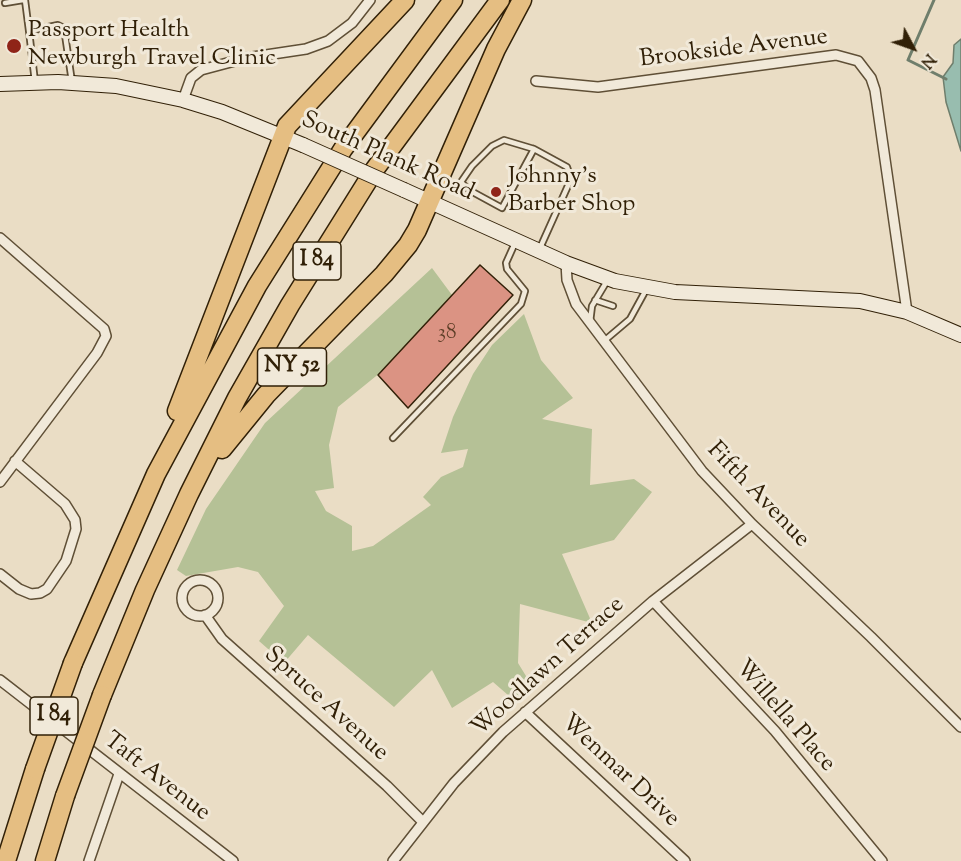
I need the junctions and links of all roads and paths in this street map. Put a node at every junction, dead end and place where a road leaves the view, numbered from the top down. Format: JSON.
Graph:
{"nodes":[{"id":1,"x":24,"y":0,"type":"edge"},
{"id":2,"x":370,"y":0,"type":"edge"},
{"id":3,"x":405,"y":0,"type":"edge"},
{"id":4,"x":453,"y":0,"type":"edge"},
{"id":5,"x":500,"y":0,"type":"edge"},
{"id":6,"x":522,"y":0,"type":"edge"},
{"id":7,"x":5,"y":3,"type":"dead end"},
{"id":8,"x":29,"y":31,"type":"junction"},
{"id":9,"x":536,"y":81,"type":"dead end"},
{"id":10,"x":72,"y":82,"type":"junction"},
{"id":11,"x":35,"y":83,"type":"junction"},
{"id":12,"x":0,"y":84,"type":"edge"},
{"id":13,"x":183,"y":100,"type":"junction"},
{"id":14,"x":282,"y":136,"type":"junction"},
{"id":15,"x":534,"y":149,"type":"junction"},
{"id":16,"x":429,"y":201,"type":"junction"},
{"id":17,"x":0,"y":238,"type":"edge"},
{"id":18,"x":516,"y":240,"type":"junction"},
{"id":19,"x":538,"y":250,"type":"junction"},
{"id":20,"x":566,"y":263,"type":"junction"},
{"id":21,"x":609,"y":279,"type":"junction"},
{"id":22,"x":646,"y":288,"type":"junction"},
{"id":23,"x":595,"y":300,"type":"junction"},
{"id":24,"x":613,"y":306,"type":"dead end"},
{"id":25,"x":627,"y":310,"type":"dead end"},
{"id":26,"x":634,"y":312,"type":"junction"},
{"id":27,"x":907,"y":312,"type":"junction"},
{"id":28,"x":590,"y":323,"type":"junction"},
{"id":29,"x":961,"y":335,"type":"edge"},
{"id":30,"x":604,"y":341,"type":"junction"},
{"id":31,"x":393,"y":438,"type":"dead end"},
{"id":32,"x":15,"y":461,"type":"junction"},
{"id":33,"x":1,"y":478,"type":"edge"},
{"id":34,"x":752,"y":524,"type":"junction"},
{"id":35,"x":132,"y":526,"type":"junction"},
{"id":36,"x":166,"y":542,"type":"junction"},
{"id":37,"x":0,"y":574,"type":"edge"},
{"id":38,"x":653,"y":602,"type":"junction"},
{"id":39,"x":205,"y":615,"type":"dead end"},
{"id":40,"x":0,"y":680,"type":"edge"},
{"id":41,"x":525,"y":712,"type":"junction"},
{"id":42,"x":961,"y":727,"type":"edge"},
{"id":43,"x":119,"y":774,"type":"junction"},
{"id":44,"x":422,"y":821,"type":"junction"},
{"id":45,"x":6,"y":861,"type":"edge"},
{"id":46,"x":45,"y":861,"type":"edge"},
{"id":47,"x":89,"y":861,"type":"edge"},
{"id":48,"x":233,"y":861,"type":"edge"},
{"id":49,"x":393,"y":861,"type":"edge"},
{"id":50,"x":685,"y":861,"type":"edge"},
{"id":51,"x":882,"y":861,"type":"edge"}],
"edges":[{"from":1,"to":7,"type":"lane"},
{"from":1,"to":8,"type":"lane"},
{"from":2,"to":13,"type":"street"},
{"from":3,"to":14,"type":"highway"},
{"from":4,"to":35,"type":"highway","number":"I 84"},
{"from":5,"to":36,"type":"highway","number":"I 84"},
{"from":6,"to":16,"type":"highway"},
{"from":8,"to":10,"type":"lane"},
{"from":8,"to":11,"type":"lane"},
{"from":9,"to":27,"type":"street","name":"Brookside Avenue"},
{"from":10,"to":11,"type":"main road","name":"South Plank Road"},
{"from":10,"to":13,"type":"main road","name":"South Plank Road"},
{"from":11,"to":12,"type":"main road","name":"South Plank Road"},
{"from":13,"to":14,"type":"main road","name":"South Plank Road"},
{"from":14,"to":16,"type":"main road","name":"South Plank Road","bridge":true},
{"from":14,"to":35,"type":"highway"},
{"from":15,"to":15,"type":"lane"},
{"from":15,"to":19,"type":"lane"},
{"from":16,"to":18,"type":"main road","name":"South Plank Road"},
{"from":16,"to":36,"type":"highway","number":"NY 52"},
{"from":17,"to":32,"type":"street"},
{"from":18,"to":19,"type":"main road","name":"South Plank Road"},
{"from":18,"to":31,"type":"lane"},
{"from":19,"to":20,"type":"main road","name":"South Plank Road"},
{"from":20,"to":21,"type":"main road","name":"South Plank Road"},
{"from":20,"to":28,"type":"street","name":"Fifth Avenue"},
{"from":21,"to":22,"type":"main road","name":"South Plank Road"},
{"from":21,"to":23,"type":"lane"},
{"from":22,"to":26,"type":"lane"},
{"from":22,"to":27,"type":"main road","name":"South Plank Road"},
{"from":23,"to":24,"type":"lane"},
{"from":23,"to":28,"type":"lane"},
{"from":25,"to":26,"type":"lane"},
{"from":26,"to":30,"type":"lane"},
{"from":27,"to":29,"type":"main road","name":"South Plank Road"},
{"from":28,"to":30,"type":"street","name":"Fifth Avenue"},
{"from":30,"to":34,"type":"street","name":"Fifth Avenue"},
{"from":32,"to":33,"type":"street"},
{"from":32,"to":37,"type":"street"},
{"from":34,"to":38,"type":"street","name":"Woodlawn Terrace"},
{"from":34,"to":42,"type":"street","name":"Fifth Avenue"},
{"from":35,"to":45,"type":"highway","number":"I 84","bridge":true},
{"from":36,"to":46,"type":"highway","number":"I 84","bridge":true},
{"from":38,"to":41,"type":"street","name":"Woodlawn Terrace"},
{"from":38,"to":51,"type":"street","name":"Willella Place"},
{"from":39,"to":44,"type":"street","name":"Spruce Avenue"},
{"from":40,"to":43,"type":"street","name":"Taft Avenue"},
{"from":41,"to":44,"type":"street","name":"Woodlawn Terrace"},
{"from":41,"to":50,"type":"street","name":"Wenmar Drive"},
{"from":43,"to":47,"type":"street"},
{"from":43,"to":48,"type":"street","name":"Taft Avenue"},
{"from":44,"to":49,"type":"street","name":"Woodlawn Terrace"}]}
